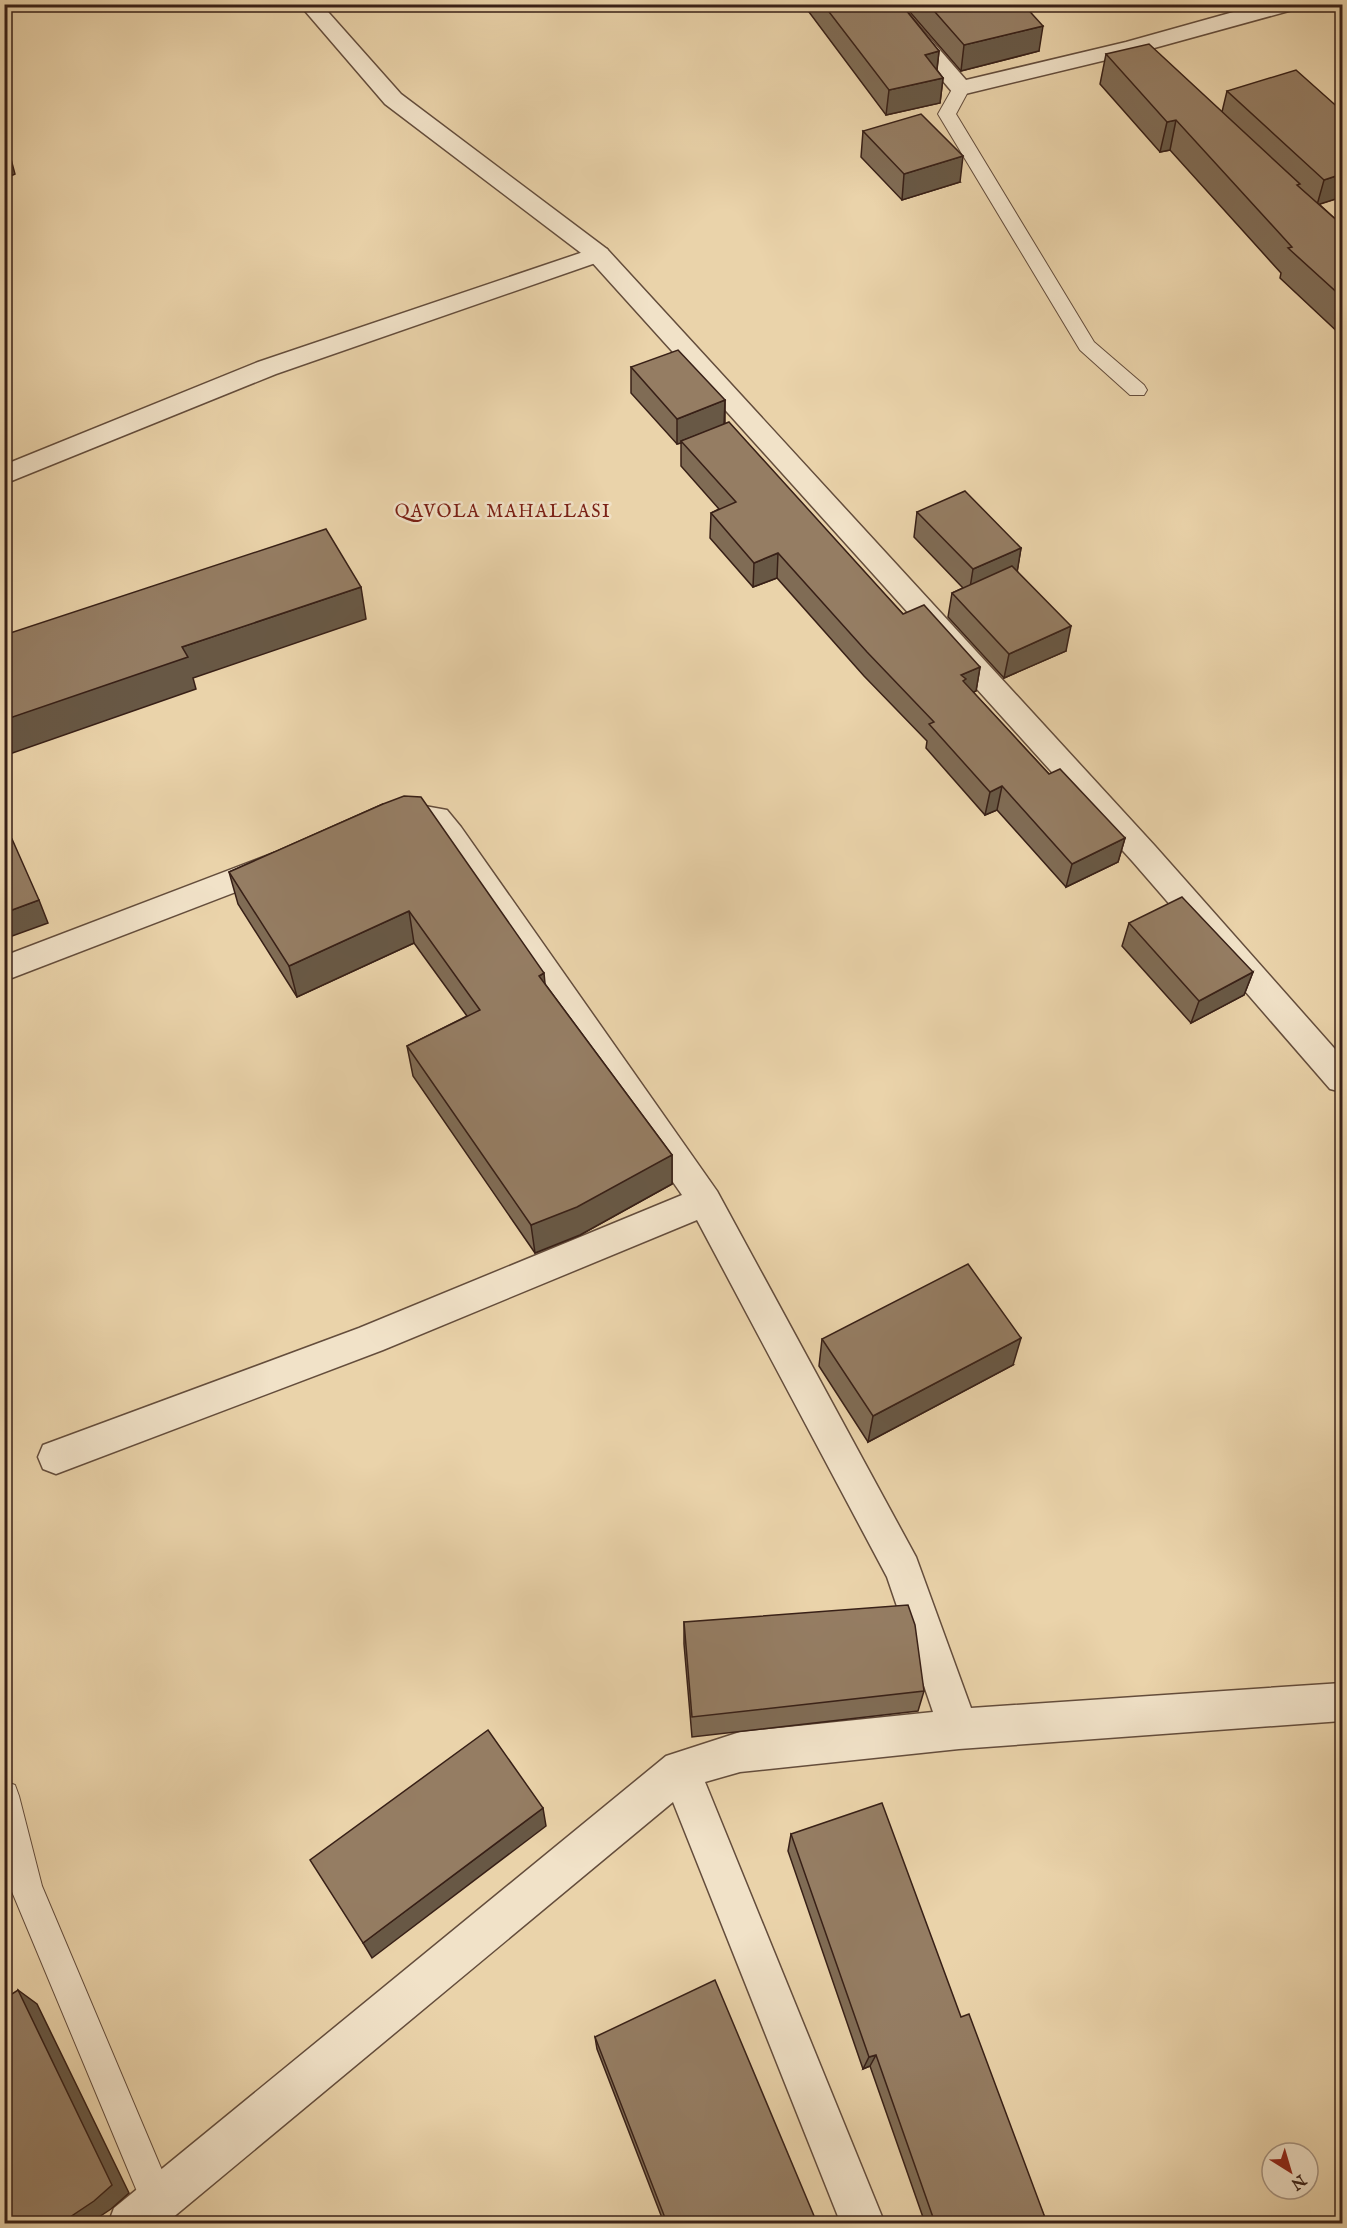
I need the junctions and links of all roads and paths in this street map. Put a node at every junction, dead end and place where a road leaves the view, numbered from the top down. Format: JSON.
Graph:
{"nodes":[{"id":1,"x":309,"y":4,"type":"edge"},
{"id":2,"x":888,"y":4,"type":"edge"},
{"id":3,"x":1287,"y":4,"type":"edge"},
{"id":4,"x":1132,"y":47,"type":"junction"},
{"id":5,"x":961,"y":88,"type":"junction"},
{"id":6,"x":1182,"y":94,"type":"edge"},
{"id":7,"x":598,"y":254,"type":"junction"},
{"id":8,"x":1137,"y":390,"type":"dead end"},
{"id":9,"x":4,"y":475,"type":"edge"},
{"id":10,"x":364,"y":831,"type":"edge"},
{"id":11,"x":299,"y":856,"type":"edge"},
{"id":12,"x":4,"y":969,"type":"edge"},
{"id":13,"x":1342,"y":1079,"type":"edge"},
{"id":14,"x":705,"y":1201,"type":"junction"},
{"id":15,"x":56,"y":1457,"type":"dead end"},
{"id":16,"x":1342,"y":1702,"type":"edge"},
{"id":17,"x":959,"y":1729,"type":"junction"},
{"id":18,"x":680,"y":1770,"type":"junction"},
{"id":19,"x":4,"y":1796,"type":"edge"},
{"id":20,"x":144,"y":2212,"type":"edge"},
{"id":21,"x":863,"y":2223,"type":"edge"}],
"edges":[{"from":1,"to":7,"type":"street"},
{"from":2,"to":5,"type":"street"},
{"from":3,"to":4,"type":"street"},
{"from":4,"to":5,"type":"street"},
{"from":4,"to":6,"type":"street"},
{"from":5,"to":8,"type":"lane"},
{"from":7,"to":9,"type":"street"},
{"from":7,"to":13,"type":"street"},
{"from":10,"to":14,"type":"street"},
{"from":11,"to":12,"type":"street"},
{"from":14,"to":15,"type":"street"},
{"from":14,"to":17,"type":"street"},
{"from":16,"to":17,"type":"street"},
{"from":17,"to":18,"type":"street"},
{"from":18,"to":20,"type":"street"},
{"from":18,"to":21,"type":"street"},
{"from":19,"to":20,"type":"lane"}]}
